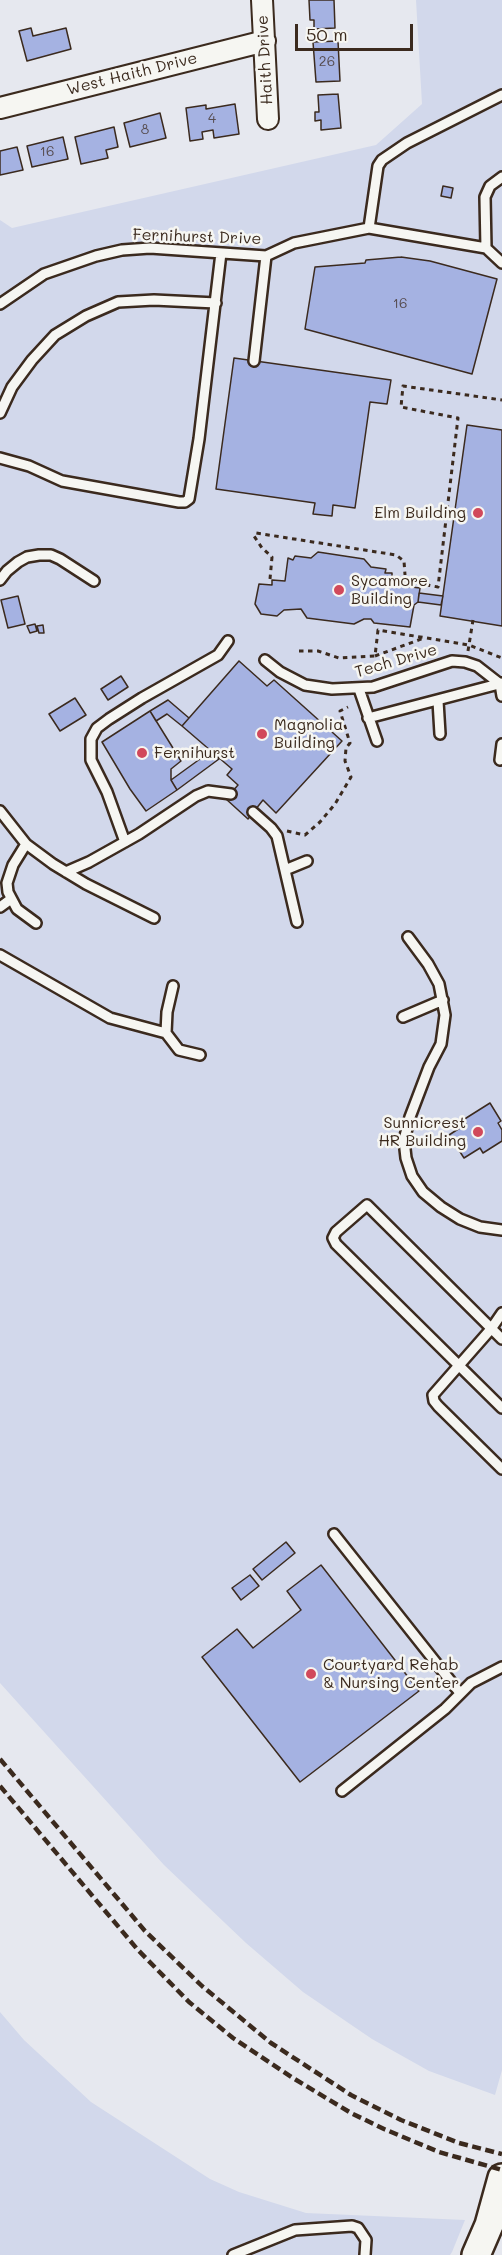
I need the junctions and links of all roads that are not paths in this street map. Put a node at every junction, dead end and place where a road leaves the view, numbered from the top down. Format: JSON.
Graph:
{"nodes":[{"id":1,"x":262,"y":0,"type":"edge"},
{"id":2,"x":264,"y":41,"type":"junction"},
{"id":3,"x":502,"y":95,"type":"edge"},
{"id":4,"x":0,"y":108,"type":"edge"},
{"id":5,"x":268,"y":119,"type":"dead end"},
{"id":6,"x":502,"y":177,"type":"edge"},
{"id":7,"x":369,"y":228,"type":"junction"},
{"id":8,"x":486,"y":248,"type":"junction"},
{"id":9,"x":221,"y":253,"type":"junction"},
{"id":10,"x":266,"y":256,"type":"junction"},
{"id":11,"x":502,"y":263,"type":"edge"},
{"id":12,"x":216,"y":303,"type":"junction"},
{"id":13,"x":0,"y":304,"type":"edge"},
{"id":14,"x":254,"y":361,"type":"dead end"},
{"id":15,"x":0,"y":413,"type":"edge"},
{"id":16,"x":0,"y":458,"type":"edge"},
{"id":17,"x":0,"y":580,"type":"edge"},
{"id":18,"x":94,"y":581,"type":"dead end"},
{"id":19,"x":228,"y":641,"type":"dead end"},
{"id":20,"x":265,"y":660,"type":"dead end"},
{"id":21,"x":501,"y":683,"type":"edge"},
{"id":22,"x":359,"y":689,"type":"junction"},
{"id":23,"x":502,"y":696,"type":"edge"},
{"id":24,"x":438,"y":701,"type":"junction"},
{"id":25,"x":368,"y":718,"type":"junction"},
{"id":26,"x":440,"y":734,"type":"dead end"},
{"id":27,"x":377,"y":741,"type":"dead end"},
{"id":28,"x":502,"y":744,"type":"edge"},
{"id":29,"x":500,"y":760,"type":"dead end"},
{"id":30,"x":231,"y":794,"type":"dead end"},
{"id":31,"x":0,"y":811,"type":"edge"},
{"id":32,"x":253,"y":812,"type":"dead end"},
{"id":33,"x":125,"y":842,"type":"junction"},
{"id":34,"x":26,"y":843,"type":"junction"},
{"id":35,"x":307,"y":861,"type":"dead end"},
{"id":36,"x":285,"y":870,"type":"junction"},
{"id":37,"x":66,"y":872,"type":"junction"},
{"id":38,"x":11,"y":899,"type":"junction"},
{"id":39,"x":0,"y":907,"type":"edge"},
{"id":40,"x":154,"y":918,"type":"dead end"},
{"id":41,"x":297,"y":922,"type":"dead end"},
{"id":42,"x":36,"y":923,"type":"dead end"},
{"id":43,"x":408,"y":937,"type":"dead end"},
{"id":44,"x":0,"y":955,"type":"edge"},
{"id":45,"x":173,"y":986,"type":"dead end"},
{"id":46,"x":442,"y":1000,"type":"junction"},
{"id":47,"x":403,"y":1017,"type":"dead end"},
{"id":48,"x":166,"y":1033,"type":"junction"},
{"id":49,"x":200,"y":1055,"type":"dead end"},
{"id":50,"x":502,"y":1230,"type":"edge"},
{"id":51,"x":502,"y":1313,"type":"edge"},
{"id":52,"x":491,"y":1329,"type":"junction"},
{"id":53,"x":502,"y":1339,"type":"edge"},
{"id":54,"x":459,"y":1365,"type":"junction"},
{"id":55,"x":502,"y":1408,"type":"edge"},
{"id":56,"x":502,"y":1469,"type":"edge"},
{"id":57,"x":334,"y":1534,"type":"dead end"},
{"id":58,"x":502,"y":1667,"type":"edge"},
{"id":59,"x":460,"y":1693,"type":"junction"},
{"id":60,"x":342,"y":1791,"type":"dead end"},
{"id":61,"x":502,"y":2178,"type":"edge"},
{"id":62,"x":477,"y":2253,"type":"edge"},
{"id":63,"x":233,"y":2255,"type":"edge"},
{"id":64,"x":365,"y":2255,"type":"edge"}],
"edges":[{"from":1,"to":2,"type":"street","name":"Haith Drive"},
{"from":2,"to":4,"type":"street","name":"West Haith Drive"},
{"from":2,"to":5,"type":"street","name":"Haith Drive"},
{"from":3,"to":7,"type":"lane"},
{"from":6,"to":8,"type":"lane"},
{"from":7,"to":8,"type":"lane","name":"Fernihurst Drive"},
{"from":7,"to":10,"type":"lane","name":"Fernihurst Drive"},
{"from":8,"to":11,"type":"lane"},
{"from":9,"to":10,"type":"lane","name":"Fernihurst Drive"},
{"from":9,"to":12,"type":"lane"},
{"from":9,"to":13,"type":"lane","name":"Fernihurst Drive"},
{"from":10,"to":14,"type":"lane"},
{"from":12,"to":15,"type":"lane"},
{"from":12,"to":16,"type":"lane"},
{"from":17,"to":18,"type":"lane"},
{"from":19,"to":33,"type":"lane"},
{"from":20,"to":22,"type":"lane","name":"Tech Drive"},
{"from":21,"to":22,"type":"lane","name":"Tech Drive"},
{"from":21,"to":23,"type":"lane"},
{"from":21,"to":24,"type":"lane"},
{"from":22,"to":25,"type":"lane"},
{"from":24,"to":25,"type":"lane"},
{"from":24,"to":26,"type":"lane"},
{"from":25,"to":27,"type":"lane"},
{"from":28,"to":29,"type":"lane"},
{"from":30,"to":33,"type":"lane"},
{"from":31,"to":34,"type":"lane"},
{"from":32,"to":36,"type":"lane"},
{"from":33,"to":37,"type":"lane"},
{"from":34,"to":37,"type":"lane"},
{"from":34,"to":38,"type":"lane"},
{"from":35,"to":36,"type":"lane"},
{"from":36,"to":41,"type":"lane"},
{"from":37,"to":40,"type":"lane"},
{"from":38,"to":39,"type":"lane"},
{"from":38,"to":42,"type":"lane"},
{"from":43,"to":46,"type":"lane"},
{"from":44,"to":48,"type":"lane"},
{"from":45,"to":48,"type":"lane"},
{"from":46,"to":47,"type":"lane"},
{"from":46,"to":50,"type":"lane"},
{"from":48,"to":49,"type":"lane"},
{"from":51,"to":52,"type":"lane"},
{"from":52,"to":53,"type":"lane"},
{"from":52,"to":54,"type":"lane"},
{"from":52,"to":54,"type":"lane"},
{"from":54,"to":55,"type":"lane"},
{"from":54,"to":56,"type":"lane"},
{"from":57,"to":59,"type":"lane"},
{"from":58,"to":59,"type":"lane"},
{"from":59,"to":60,"type":"lane"},
{"from":61,"to":62,"type":"main road"},
{"from":63,"to":64,"type":"lane"}]}
